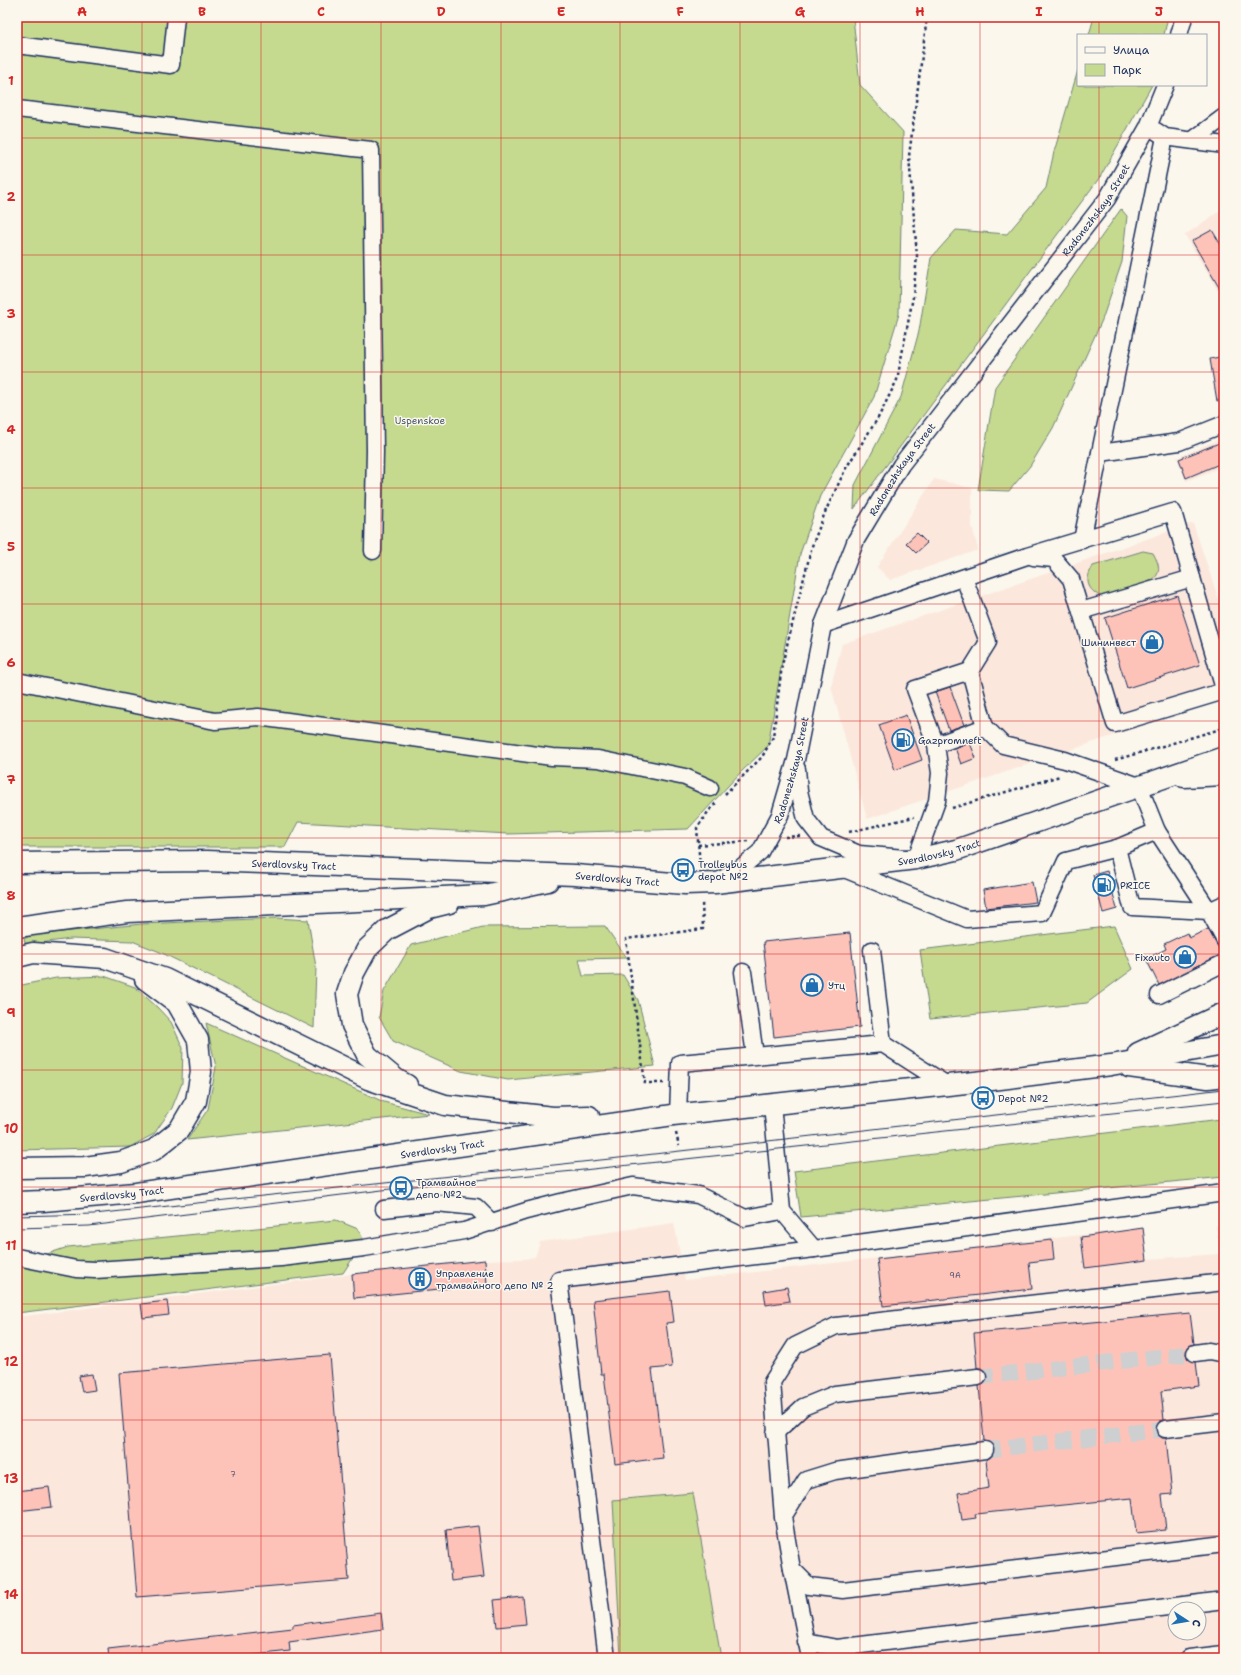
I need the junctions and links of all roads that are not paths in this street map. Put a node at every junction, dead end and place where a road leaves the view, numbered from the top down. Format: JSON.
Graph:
{"nodes":[{"id":1,"x":176,"y":17,"type":"edge"},
{"id":2,"x":1184,"y":17,"type":"edge"},
{"id":3,"x":1179,"y":34,"type":"edge"},
{"id":4,"x":17,"y":45,"type":"edge"},
{"id":5,"x":1165,"y":86,"type":"edge"},
{"id":6,"x":17,"y":109,"type":"edge"},
{"id":7,"x":1224,"y":117,"type":"edge"},
{"id":8,"x":1148,"y":127,"type":"junction"},
{"id":9,"x":1165,"y":137,"type":"junction"},
{"id":10,"x":1193,"y":140,"type":"junction"},
{"id":11,"x":1224,"y":145,"type":"edge"},
{"id":12,"x":1224,"y":424,"type":"edge"},
{"id":13,"x":1100,"y":452,"type":"junction"},
{"id":14,"x":1082,"y":540,"type":"junction"},
{"id":15,"x":373,"y":551,"type":"dead end"},
{"id":16,"x":1027,"y":556,"type":"junction"},
{"id":17,"x":964,"y":578,"type":"junction"},
{"id":18,"x":1192,"y":578,"type":"junction"},
{"id":19,"x":1081,"y":611,"type":"junction"},
{"id":20,"x":823,"y":624,"type":"junction"},
{"id":21,"x":970,"y":671,"type":"junction"},
{"id":22,"x":17,"y":682,"type":"edge"},
{"id":23,"x":1224,"y":690,"type":"edge"},
{"id":24,"x":985,"y":727,"type":"junction"},
{"id":25,"x":936,"y":745,"type":"junction"},
{"id":26,"x":1224,"y":756,"type":"edge"},
{"id":27,"x":796,"y":760,"type":"junction"},
{"id":28,"x":1224,"y":775,"type":"edge"},
{"id":29,"x":1162,"y":778,"type":"junction"},
{"id":30,"x":1139,"y":786,"type":"junction"},
{"id":31,"x":717,"y":795,"type":"road end"},
{"id":32,"x":1157,"y":831,"type":"junction"},
{"id":33,"x":1117,"y":848,"type":"junction"},
{"id":34,"x":916,"y":859,"type":"junction"},
{"id":35,"x":17,"y":863,"type":"edge"},
{"id":36,"x":841,"y":868,"type":"junction"},
{"id":37,"x":575,"y":875,"type":"junction"},
{"id":38,"x":708,"y":884,"type":"junction"},
{"id":39,"x":484,"y":895,"type":"junction"},
{"id":40,"x":1224,"y":904,"type":"edge"},
{"id":41,"x":1209,"y":911,"type":"junction"},
{"id":42,"x":17,"y":927,"type":"edge"},
{"id":43,"x":1224,"y":940,"type":"edge"},
{"id":44,"x":872,"y":950,"type":"dead end"},
{"id":45,"x":17,"y":957,"type":"edge"},
{"id":46,"x":104,"y":958,"type":"junction"},
{"id":47,"x":1224,"y":963,"type":"edge"},
{"id":48,"x":743,"y":972,"type":"dead end"},
{"id":49,"x":1159,"y":995,"type":"dead end"},
{"id":50,"x":1224,"y":1013,"type":"edge"},
{"id":51,"x":883,"y":1044,"type":"junction"},
{"id":52,"x":1224,"y":1045,"type":"edge"},
{"id":53,"x":755,"y":1056,"type":"junction"},
{"id":54,"x":1111,"y":1065,"type":"junction"},
{"id":55,"x":1224,"y":1076,"type":"edge"},
{"id":56,"x":947,"y":1085,"type":"junction"},
{"id":57,"x":772,"y":1104,"type":"junction"},
{"id":58,"x":445,"y":1105,"type":"junction"},
{"id":59,"x":675,"y":1114,"type":"junction"},
{"id":60,"x":17,"y":1168,"type":"edge"},
{"id":61,"x":1224,"y":1193,"type":"edge"},
{"id":62,"x":17,"y":1202,"type":"edge"},
{"id":63,"x":384,"y":1209,"type":"dead end"},
{"id":64,"x":782,"y":1211,"type":"junction"},
{"id":65,"x":492,"y":1223,"type":"junction"},
{"id":66,"x":814,"y":1249,"type":"junction"},
{"id":67,"x":17,"y":1257,"type":"edge"},
{"id":68,"x":1224,"y":1282,"type":"edge"},
{"id":69,"x":1195,"y":1353,"type":"tunnel mouth"},
{"id":70,"x":1224,"y":1354,"type":"edge"},
{"id":71,"x":978,"y":1377,"type":"tunnel mouth"},
{"id":72,"x":1224,"y":1422,"type":"edge"},
{"id":73,"x":1165,"y":1429,"type":"tunnel mouth"},
{"id":74,"x":775,"y":1434,"type":"junction"},
{"id":75,"x":985,"y":1450,"type":"tunnel mouth"},
{"id":76,"x":783,"y":1517,"type":"junction"},
{"id":77,"x":1224,"y":1544,"type":"edge"},
{"id":78,"x":792,"y":1570,"type":"junction"},
{"id":79,"x":1224,"y":1600,"type":"edge"},
{"id":80,"x":806,"y":1642,"type":"junction"},
{"id":81,"x":1224,"y":1654,"type":"edge"},
{"id":82,"x":606,"y":1658,"type":"edge"},
{"id":83,"x":810,"y":1658,"type":"edge"},
{"id":84,"x":1189,"y":1658,"type":"edge"}],
"edges":[{"from":1,"to":4,"type":"street"},
{"from":2,"to":3,"type":"street"},
{"from":5,"to":8,"type":"street","name":"Radonezhskaya Street"},
{"from":6,"to":15,"type":"street"},
{"from":7,"to":10,"type":"street"},
{"from":8,"to":9,"type":"street"},
{"from":8,"to":20,"type":"street","name":"Radonezhskaya Street"},
{"from":9,"to":10,"type":"street"},
{"from":9,"to":13,"type":"street"},
{"from":10,"to":11,"type":"street"},
{"from":12,"to":13,"type":"street"},
{"from":13,"to":14,"type":"street"},
{"from":14,"to":16,"type":"street"},
{"from":14,"to":18,"type":"street"},
{"from":16,"to":17,"type":"street"},
{"from":16,"to":19,"type":"street"},
{"from":17,"to":20,"type":"street"},
{"from":17,"to":21,"type":"street"},
{"from":18,"to":19,"type":"street"},
{"from":18,"to":23,"type":"street"},
{"from":19,"to":23,"type":"street"},
{"from":20,"to":27,"type":"street","name":"Radonezhskaya Street"},
{"from":21,"to":24,"type":"street"},
{"from":21,"to":25,"type":"street"},
{"from":22,"to":31,"type":"street"},
{"from":24,"to":25,"type":"street"},
{"from":24,"to":30,"type":"street"},
{"from":25,"to":34,"type":"street"},
{"from":26,"to":29,"type":"main road","name":"Sverdlovsky Tract"},
{"from":27,"to":34,"type":"street"},
{"from":27,"to":38,"type":"street","name":"Radonezhskaya Street"},
{"from":28,"to":29,"type":"main road"},
{"from":29,"to":30,"type":"main road","name":"Sverdlovsky Tract"},
{"from":30,"to":32,"type":"street"},
{"from":30,"to":34,"type":"main road","name":"Sverdlovsky Tract"},
{"from":32,"to":33,"type":"street"},
{"from":32,"to":41,"type":"street"},
{"from":33,"to":36,"type":"street"},
{"from":33,"to":41,"type":"street"},
{"from":34,"to":36,"type":"main road","name":"Sverdlovsky Tract"},
{"from":35,"to":37,"type":"main road","name":"Sverdlovsky Tract"},
{"from":36,"to":38,"type":"main road","name":"Sverdlovsky Tract"},
{"from":37,"to":38,"type":"main road","name":"Sverdlovsky Tract"},
{"from":37,"to":39,"type":"main road"},
{"from":39,"to":42,"type":"main road"},
{"from":39,"to":58,"type":"main road"},
{"from":40,"to":41,"type":"street"},
{"from":41,"to":43,"type":"street"},
{"from":44,"to":51,"type":"street"},
{"from":45,"to":46,"type":"main road"},
{"from":46,"to":58,"type":"main road"},
{"from":46,"to":60,"type":"main road"},
{"from":47,"to":49,"type":"street"},
{"from":48,"to":53,"type":"street"},
{"from":50,"to":54,"type":"main road"},
{"from":51,"to":53,"type":"street"},
{"from":51,"to":56,"type":"street"},
{"from":52,"to":54,"type":"main road","name":"Sverdlovsky Tract"},
{"from":53,"to":59,"type":"street"},
{"from":54,"to":55,"type":"main road"},
{"from":54,"to":56,"type":"main road","name":"Sverdlovsky Tract"},
{"from":56,"to":57,"type":"main road","name":"Sverdlovsky Tract"},
{"from":57,"to":59,"type":"main road","name":"Sverdlovsky Tract"},
{"from":57,"to":64,"type":"street"},
{"from":58,"to":59,"type":"main road"},
{"from":59,"to":62,"type":"main road","name":"Sverdlovsky Tract"},
{"from":61,"to":66,"type":"street"},
{"from":63,"to":65,"type":"street"},
{"from":64,"to":65,"type":"street"},
{"from":64,"to":66,"type":"street"},
{"from":65,"to":67,"type":"street"},
{"from":66,"to":82,"type":"street"},
{"from":68,"to":74,"type":"street"},
{"from":69,"to":70,"type":"street"},
{"from":71,"to":74,"type":"street"},
{"from":72,"to":73,"type":"street"},
{"from":74,"to":76,"type":"street"},
{"from":75,"to":76,"type":"street"},
{"from":76,"to":78,"type":"street"},
{"from":77,"to":78,"type":"street"},
{"from":78,"to":80,"type":"street"},
{"from":79,"to":80,"type":"street"},
{"from":80,"to":83,"type":"street"},
{"from":81,"to":84,"type":"street"}]}
